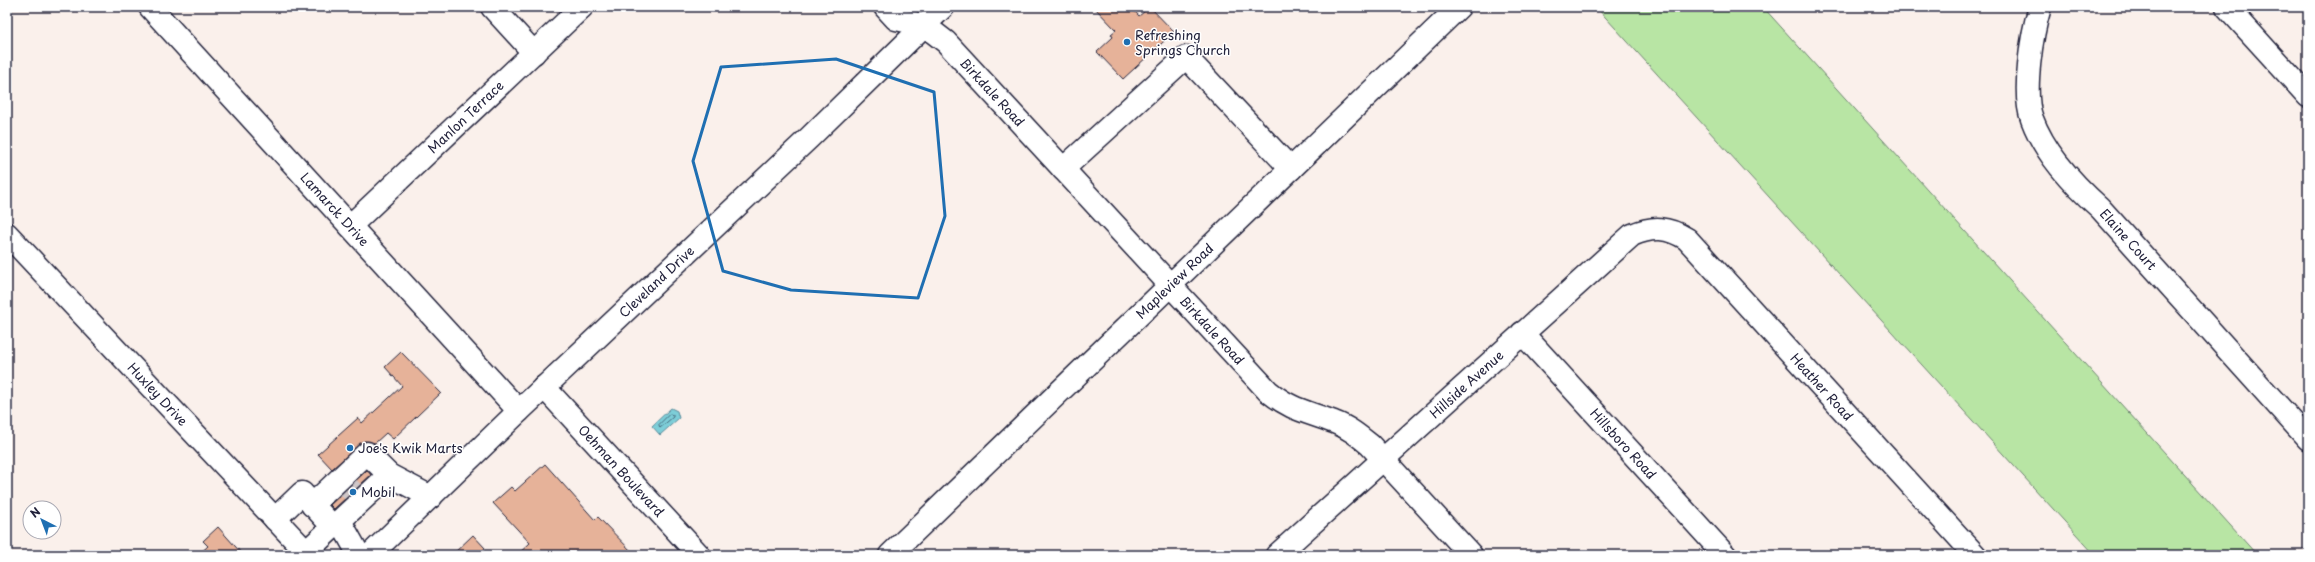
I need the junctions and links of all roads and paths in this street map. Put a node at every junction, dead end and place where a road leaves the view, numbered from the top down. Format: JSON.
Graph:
{"nodes":[{"id":1,"x":150,"y":7,"type":"edge"},
{"id":2,"x":492,"y":7,"type":"edge"},
{"id":3,"x":582,"y":7,"type":"edge"},
{"id":4,"x":885,"y":7,"type":"edge"},
{"id":5,"x":912,"y":7,"type":"edge"},
{"id":6,"x":943,"y":7,"type":"edge"},
{"id":7,"x":1459,"y":7,"type":"edge"},
{"id":8,"x":2040,"y":7,"type":"edge"},
{"id":9,"x":2227,"y":7,"type":"edge"},
{"id":10,"x":924,"y":25,"type":"junction"},
{"id":11,"x":534,"y":53,"type":"junction"},
{"id":12,"x":2308,"y":96,"type":"edge"},
{"id":13,"x":1063,"y":169,"type":"junction"},
{"id":14,"x":1291,"y":169,"type":"junction"},
{"id":15,"x":350,"y":226,"type":"junction"},
{"id":16,"x":1662,"y":228,"type":"joint"},
{"id":17,"x":7,"y":234,"type":"edge"},
{"id":18,"x":1171,"y":286,"type":"junction"},
{"id":19,"x":1522,"y":333,"type":"junction"},
{"id":20,"x":544,"y":387,"type":"junction"},
{"id":21,"x":519,"y":411,"type":"junction"},
{"id":22,"x":2308,"y":439,"type":"edge"},
{"id":23,"x":1383,"y":459,"type":"junction"},
{"id":24,"x":389,"y":475,"type":"junction"},
{"id":25,"x":351,"y":490,"type":"junction"},
{"id":26,"x":431,"y":497,"type":"junction"},
{"id":27,"x":312,"y":504,"type":"junction"},
{"id":28,"x":275,"y":519,"type":"junction"},
{"id":29,"x":336,"y":524,"type":"junction"},
{"id":30,"x":308,"y":554,"type":"edge"},
{"id":31,"x":358,"y":555,"type":"edge"},
{"id":32,"x":370,"y":555,"type":"edge"},
{"id":33,"x":699,"y":555,"type":"edge"},
{"id":34,"x":890,"y":555,"type":"edge"},
{"id":35,"x":1278,"y":555,"type":"edge"},
{"id":36,"x":1471,"y":555,"type":"edge"},
{"id":37,"x":1725,"y":555,"type":"edge"},
{"id":38,"x":1975,"y":555,"type":"edge"}],
"edges":[{"from":1,"to":15,"type":"street","name":"Lamarck Drive"},
{"from":2,"to":11,"type":"street"},
{"from":3,"to":11,"type":"street","name":"Manlon Terrace"},
{"from":4,"to":10,"type":"street"},
{"from":5,"to":10,"type":"street"},
{"from":6,"to":10,"type":"street","name":"Cleveland Drive"},
{"from":7,"to":14,"type":"street","name":"Mapleview Road"},
{"from":8,"to":22,"type":"street","name":"Elaine Court"},
{"from":9,"to":12,"type":"street"},
{"from":10,"to":13,"type":"street","name":"Birkdale Road"},
{"from":10,"to":20,"type":"street","name":"Cleveland Drive"},
{"from":11,"to":15,"type":"street","name":"Manlon Terrace"},
{"from":13,"to":14,"type":"street"},
{"from":13,"to":18,"type":"street","name":"Birkdale Road"},
{"from":14,"to":18,"type":"street","name":"Mapleview Road"},
{"from":15,"to":21,"type":"street","name":"Lamarck Drive"},
{"from":16,"to":19,"type":"street","name":"Hillside Avenue"},
{"from":16,"to":38,"type":"street","name":"Heather Road"},
{"from":17,"to":28,"type":"street","name":"Huxley Drive"},
{"from":18,"to":23,"type":"street","name":"Birkdale Road"},
{"from":18,"to":34,"type":"street","name":"Mapleview Road"},
{"from":19,"to":23,"type":"street","name":"Hillside Avenue"},
{"from":19,"to":37,"type":"street","name":"Hillsboro Road"},
{"from":20,"to":21,"type":"street","name":"Cleveland Drive"},
{"from":20,"to":33,"type":"street","name":"Oehman Boulevard"},
{"from":21,"to":26,"type":"street","name":"Cleveland Drive"},
{"from":23,"to":35,"type":"street","name":"Hillside Avenue"},
{"from":23,"to":36,"type":"street","name":"Birkdale Road"},
{"from":24,"to":25,"type":"street"},
{"from":24,"to":25,"type":"street"},
{"from":24,"to":26,"type":"street"},
{"from":25,"to":27,"type":"street"},
{"from":25,"to":29,"type":"street"},
{"from":26,"to":32,"type":"street","name":"Cleveland Drive"},
{"from":27,"to":28,"type":"street"},
{"from":27,"to":29,"type":"street"},
{"from":28,"to":30,"type":"street","name":"Huxley Drive"},
{"from":29,"to":30,"type":"street"},
{"from":29,"to":31,"type":"street"}]}
